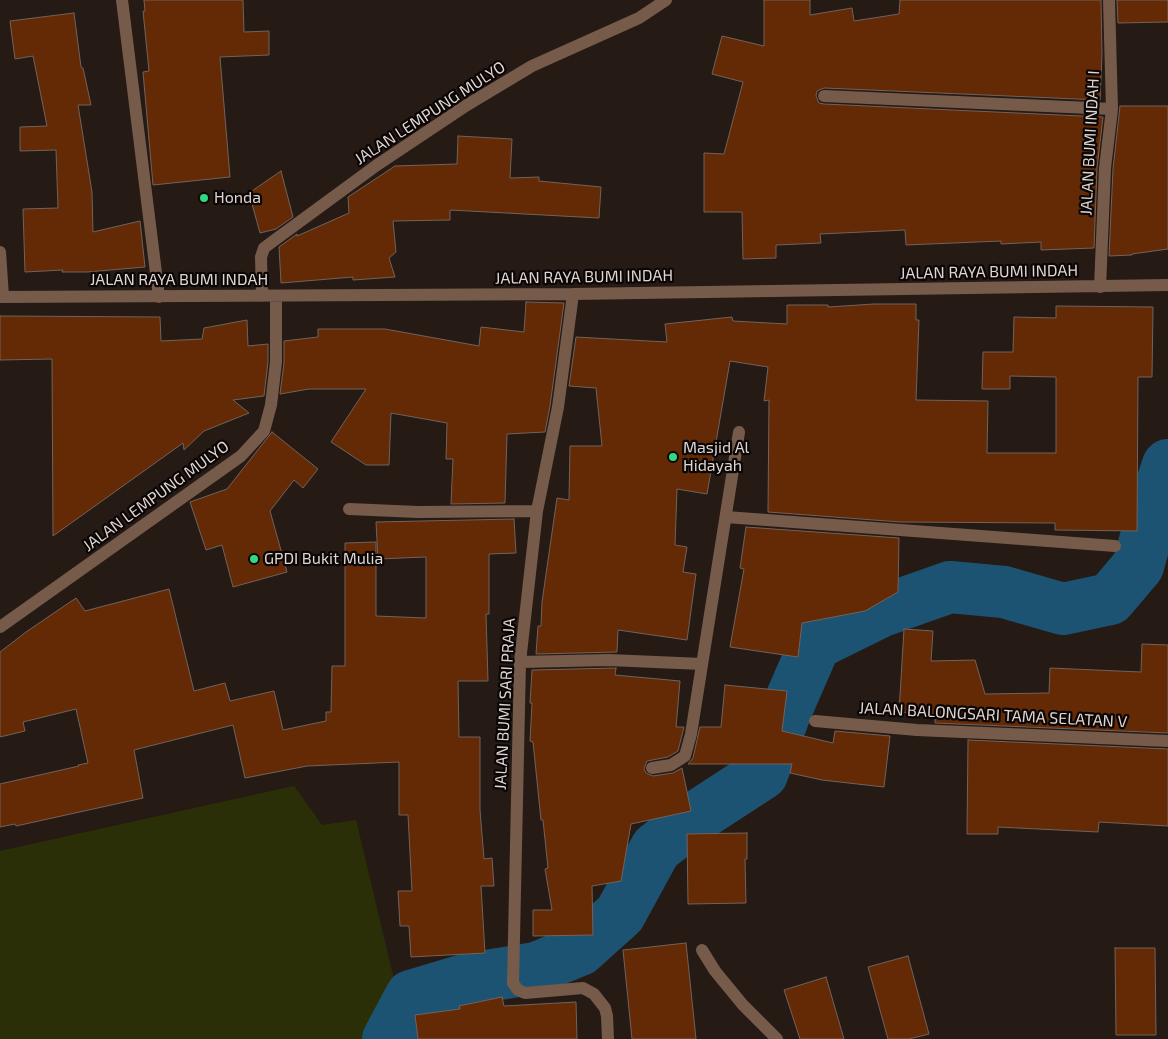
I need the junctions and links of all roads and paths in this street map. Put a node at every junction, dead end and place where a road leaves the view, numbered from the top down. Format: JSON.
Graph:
{"nodes":[{"id":1,"x":122,"y":0,"type":"edge"},
{"id":2,"x":666,"y":0,"type":"edge"},
{"id":3,"x":1109,"y":0,"type":"edge"},
{"id":4,"x":824,"y":96,"type":"dead end"},
{"id":5,"x":1112,"y":108,"type":"junction"},
{"id":6,"x":0,"y":252,"type":"edge"},
{"id":7,"x":1168,"y":285,"type":"edge"},
{"id":8,"x":1100,"y":287,"type":"junction"},
{"id":9,"x":573,"y":294,"type":"junction"},
{"id":10,"x":262,"y":296,"type":"junction"},
{"id":11,"x":276,"y":296,"type":"junction"},
{"id":12,"x":1,"y":297,"type":"edge"},
{"id":13,"x":159,"y":297,"type":"junction"},
{"id":14,"x":738,"y":432,"type":"dead end"},
{"id":15,"x":349,"y":509,"type":"dead end"},
{"id":16,"x":537,"y":511,"type":"junction"},
{"id":17,"x":726,"y":517,"type":"junction"},
{"id":18,"x":1115,"y":546,"type":"dead end"},
{"id":19,"x":0,"y":627,"type":"edge"},
{"id":20,"x":520,"y":662,"type":"junction"},
{"id":21,"x":702,"y":664,"type":"junction"},
{"id":22,"x":815,"y":721,"type":"dead end"},
{"id":23,"x":1168,"y":741,"type":"edge"},
{"id":24,"x":652,"y":768,"type":"dead end"},
{"id":25,"x":702,"y":950,"type":"dead end"},
{"id":26,"x":608,"y":1039,"type":"edge"},
{"id":27,"x":777,"y":1039,"type":"edge"}],
"edges":[{"from":1,"to":13,"type":"street"},
{"from":2,"to":10,"type":"street","name":"JALAN LEMPUNG MULYO"},
{"from":3,"to":5,"type":"street","name":"JALAN BUMI INDAH I"},
{"from":4,"to":5,"type":"street"},
{"from":5,"to":8,"type":"street","name":"JALAN BUMI INDAH I"},
{"from":6,"to":12,"type":"street"},
{"from":7,"to":8,"type":"street","name":"JALAN RAYA BUMI INDAH"},
{"from":8,"to":9,"type":"street","name":"JALAN RAYA BUMI INDAH"},
{"from":9,"to":11,"type":"street","name":"JALAN RAYA BUMI INDAH"},
{"from":9,"to":16,"type":"street","name":"JALAN BUMI SARI PRAJA"},
{"from":10,"to":11,"type":"street","name":"JALAN RAYA BUMI INDAH"},
{"from":10,"to":13,"type":"street","name":"JALAN RAYA BUMI INDAH"},
{"from":11,"to":19,"type":"street","name":"JALAN LEMPUNG MULYO"},
{"from":12,"to":13,"type":"street","name":"JALAN RAYA BUMI INDAH"},
{"from":14,"to":17,"type":"street"},
{"from":15,"to":16,"type":"street"},
{"from":16,"to":20,"type":"street","name":"JALAN BUMI SARI PRAJA"},
{"from":17,"to":18,"type":"street"},
{"from":17,"to":21,"type":"street"},
{"from":20,"to":21,"type":"street"},
{"from":20,"to":26,"type":"street","name":"JALAN BUMI SARI PRAJA"},
{"from":21,"to":24,"type":"street"},
{"from":22,"to":23,"type":"street","name":"JALAN BALONGSARI TAMA SELATAN V"},
{"from":25,"to":27,"type":"street"}]}
